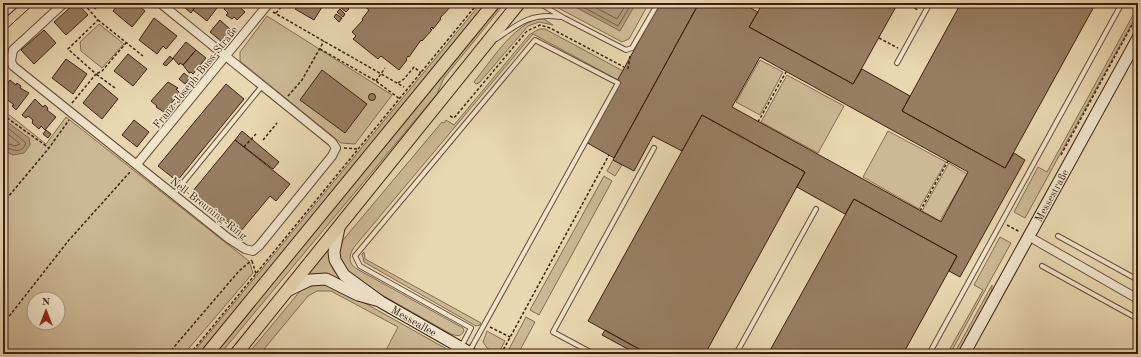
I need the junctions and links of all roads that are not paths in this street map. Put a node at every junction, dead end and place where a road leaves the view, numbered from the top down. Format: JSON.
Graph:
{"nodes":[{"id":1,"x":13,"y":3,"type":"edge"},
{"id":2,"x":64,"y":3,"type":"edge"},
{"id":3,"x":160,"y":3,"type":"edge"},
{"id":4,"x":494,"y":3,"type":"edge"},
{"id":5,"x":539,"y":3,"type":"edge"},
{"id":6,"x":658,"y":3,"type":"edge"},
{"id":7,"x":930,"y":3,"type":"edge"},
{"id":8,"x":1122,"y":3,"type":"edge"},
{"id":9,"x":268,"y":5,"type":"edge"},
{"id":10,"x":515,"y":6,"type":"edge"},
{"id":11,"x":3,"y":12,"type":"edge"},
{"id":12,"x":564,"y":18,"type":"junction"},
{"id":13,"x":1138,"y":38,"type":"edge"},
{"id":14,"x":484,"y":47,"type":"junction"},
{"id":15,"x":226,"y":57,"type":"junction"},
{"id":16,"x":897,"y":63,"type":"dead end"},
{"id":17,"x":262,"y":86,"type":"junction"},
{"id":18,"x":654,"y":148,"type":"dead end"},
{"id":19,"x":137,"y":164,"type":"junction"},
{"id":20,"x":173,"y":195,"type":"junction"},
{"id":21,"x":816,"y":209,"type":"dead end"},
{"id":22,"x":339,"y":228,"type":"junction"},
{"id":23,"x":1058,"y":236,"type":"dead end"},
{"id":24,"x":1031,"y":238,"type":"junction"},
{"id":25,"x":1042,"y":266,"type":"dead end"},
{"id":26,"x":1138,"y":280,"type":"edge"},
{"id":27,"x":289,"y":290,"type":"junction"},
{"id":28,"x":1138,"y":299,"type":"edge"},
{"id":29,"x":381,"y":302,"type":"junction"},
{"id":30,"x":1138,"y":319,"type":"edge"},
{"id":31,"x":467,"y":352,"type":"edge"},
{"id":32,"x":207,"y":354,"type":"edge"},
{"id":33,"x":236,"y":354,"type":"edge"},
{"id":34,"x":482,"y":354,"type":"edge"},
{"id":35,"x":594,"y":354,"type":"edge"},
{"id":36,"x":736,"y":354,"type":"edge"},
{"id":37,"x":929,"y":354,"type":"edge"},
{"id":38,"x":964,"y":354,"type":"edge"}],
"edges":[{"from":1,"to":11,"type":"street"},
{"from":2,"to":19,"type":"street","name":"Nell-Breuning-Ring"},
{"from":3,"to":15,"type":"street"},
{"from":4,"to":32,"type":"main road"},
{"from":5,"to":12,"type":"lane"},
{"from":6,"to":12,"type":"lane"},
{"from":7,"to":16,"type":"lane"},
{"from":8,"to":37,"type":"lane"},
{"from":9,"to":15,"type":"street","name":"Franz-Joseph-Buss-Straße"},
{"from":10,"to":14,"type":"main road"},
{"from":12,"to":14,"type":"lane"},
{"from":13,"to":24,"type":"street","name":"Messestraße"},
{"from":14,"to":22,"type":"main road"},
{"from":15,"to":17,"type":"street"},
{"from":15,"to":19,"type":"street","name":"Franz-Joseph-Buss-Straße"},
{"from":17,"to":20,"type":"lane"},
{"from":17,"to":20,"type":"street","name":"Nell-Breuning-Ring"},
{"from":18,"to":35,"type":"lane"},
{"from":19,"to":20,"type":"street","name":"Nell-Breuning-Ring"},
{"from":21,"to":36,"type":"lane"},
{"from":22,"to":27,"type":"main road"},
{"from":22,"to":29,"type":"street","name":"Messeallee"},
{"from":23,"to":26,"type":"lane"},
{"from":24,"to":28,"type":"street"},
{"from":24,"to":38,"type":"street","name":"Messestraße"},
{"from":25,"to":30,"type":"lane"},
{"from":27,"to":29,"type":"street","name":"Messeallee"},
{"from":27,"to":33,"type":"main road"},
{"from":29,"to":31,"type":"street","name":"Messeallee"},
{"from":31,"to":31,"type":"lane"},
{"from":31,"to":34,"type":"street","name":"Messeallee"}]}
